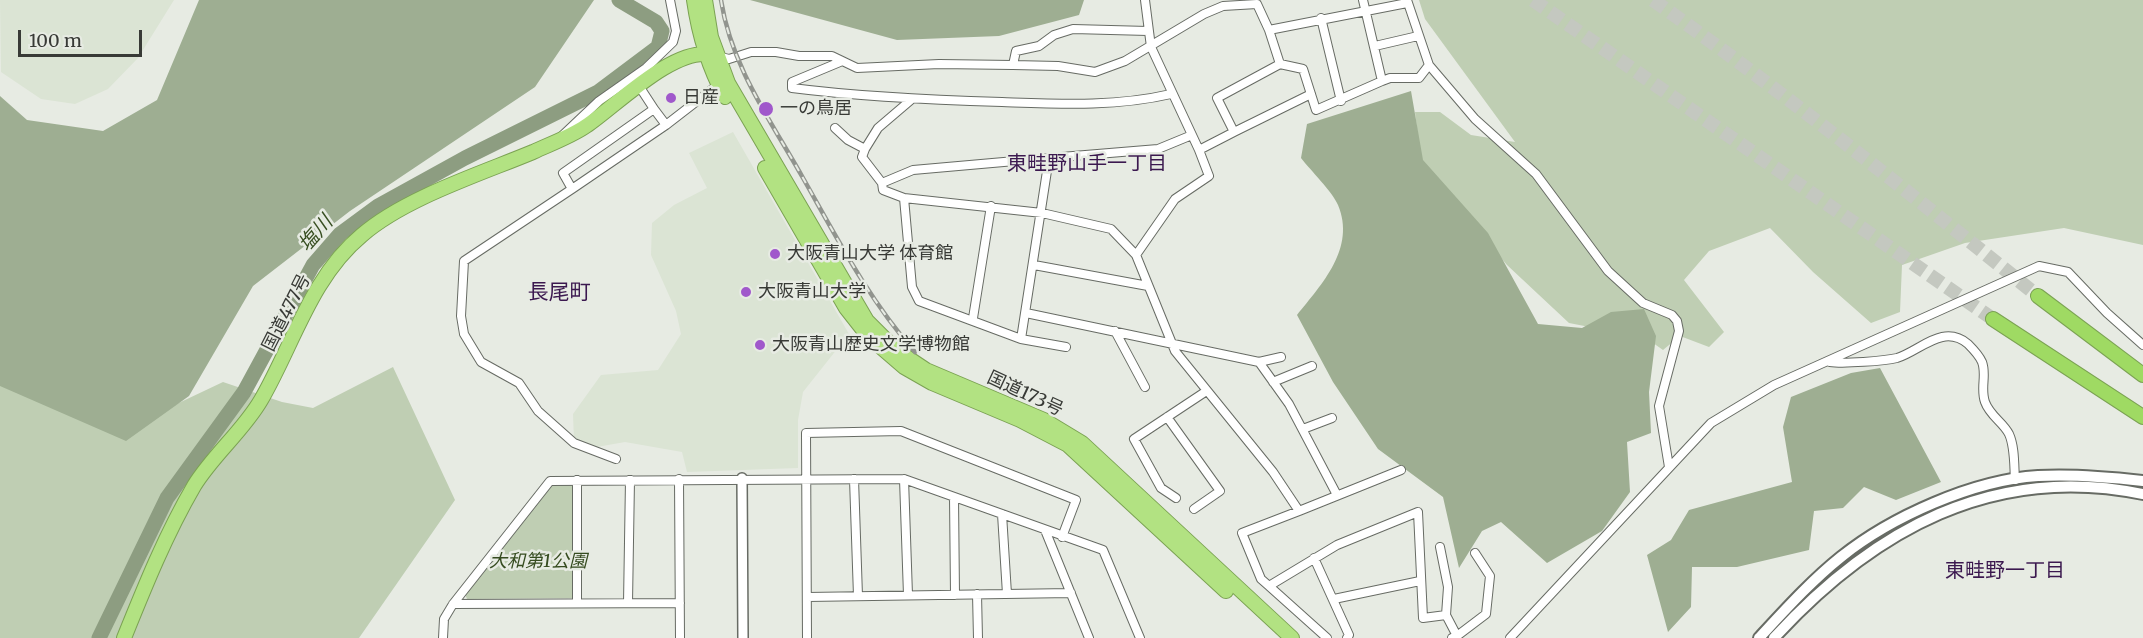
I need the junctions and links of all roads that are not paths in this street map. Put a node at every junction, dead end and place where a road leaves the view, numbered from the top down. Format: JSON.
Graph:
{"nodes":[{"id":1,"x":670,"y":0,"type":"edge"},
{"id":2,"x":694,"y":0,"type":"edge"},
{"id":3,"x":705,"y":0,"type":"edge"},
{"id":4,"x":1145,"y":0,"type":"edge"},
{"id":5,"x":1363,"y":0,"type":"edge"},
{"id":6,"x":1407,"y":1,"type":"edge"},
{"id":7,"x":1261,"y":2,"type":"edge"},
{"id":8,"x":1365,"y":10,"type":"junction"},
{"id":9,"x":1321,"y":18,"type":"junction"},
{"id":10,"x":1269,"y":30,"type":"junction"},
{"id":11,"x":1148,"y":31,"type":"junction"},
{"id":12,"x":1418,"y":36,"type":"junction"},
{"id":13,"x":1375,"y":46,"type":"junction"},
{"id":14,"x":1151,"y":47,"type":"junction"},
{"id":15,"x":712,"y":55,"type":"junction"},
{"id":16,"x":840,"y":62,"type":"junction"},
{"id":17,"x":1280,"y":64,"type":"junction"},
{"id":18,"x":1013,"y":65,"type":"junction"},
{"id":19,"x":1429,"y":65,"type":"junction"},
{"id":20,"x":1382,"y":81,"type":"junction"},
{"id":21,"x":719,"y":84,"type":"junction"},
{"id":22,"x":639,"y":86,"type":"junction"},
{"id":23,"x":1171,"y":94,"type":"junction"},
{"id":24,"x":1311,"y":94,"type":"junction"},
{"id":25,"x":912,"y":99,"type":"junction"},
{"id":26,"x":1341,"y":101,"type":"junction"},
{"id":27,"x":654,"y":109,"type":"junction"},
{"id":28,"x":666,"y":125,"type":"junction"},
{"id":29,"x":835,"y":128,"type":"dead end"},
{"id":30,"x":1234,"y":132,"type":"junction"},
{"id":31,"x":1192,"y":135,"type":"junction"},
{"id":32,"x":560,"y":140,"type":"junction"},
{"id":33,"x":865,"y":149,"type":"junction"},
{"id":34,"x":1199,"y":150,"type":"junction"},
{"id":35,"x":1049,"y":158,"type":"junction"},
{"id":36,"x":882,"y":183,"type":"junction"},
{"id":37,"x":572,"y":189,"type":"junction"},
{"id":38,"x":904,"y":198,"type":"junction"},
{"id":39,"x":991,"y":206,"type":"junction"},
{"id":40,"x":1042,"y":213,"type":"junction"},
{"id":41,"x":1136,"y":255,"type":"junction"},
{"id":42,"x":1034,"y":265,"type":"junction"},
{"id":43,"x":1148,"y":286,"type":"junction"},
{"id":44,"x":2038,"y":296,"type":"tunnel mouth"},
{"id":45,"x":1026,"y":313,"type":"junction"},
{"id":46,"x":973,"y":318,"type":"junction"},
{"id":47,"x":1993,"y":319,"type":"tunnel mouth"},
{"id":48,"x":1115,"y":331,"type":"junction"},
{"id":49,"x":1021,"y":339,"type":"junction"},
{"id":50,"x":1171,"y":342,"type":"junction"},
{"id":51,"x":2143,"y":345,"type":"edge"},
{"id":52,"x":1066,"y":347,"type":"dead end"},
{"id":53,"x":1281,"y":357,"type":"dead end"},
{"id":54,"x":1259,"y":362,"type":"junction"},
{"id":55,"x":1830,"y":362,"type":"junction"},
{"id":56,"x":1312,"y":366,"type":"dead end"},
{"id":57,"x":2143,"y":375,"type":"edge"},
{"id":58,"x":1273,"y":382,"type":"junction"},
{"id":59,"x":1145,"y":387,"type":"dead end"},
{"id":60,"x":1205,"y":392,"type":"junction"},
{"id":61,"x":1167,"y":417,"type":"junction"},
{"id":62,"x":2143,"y":417,"type":"edge"},
{"id":63,"x":1332,"y":418,"type":"dead end"},
{"id":64,"x":1303,"y":429,"type":"junction"},
{"id":65,"x":616,"y":459,"type":"dead end"},
{"id":66,"x":1669,"y":467,"type":"junction"},
{"id":67,"x":1401,"y":470,"type":"dead end"},
{"id":68,"x":806,"y":477,"type":"junction"},
{"id":69,"x":742,"y":478,"type":"junction"},
{"id":70,"x":679,"y":479,"type":"junction"},
{"id":71,"x":854,"y":479,"type":"junction"},
{"id":72,"x":904,"y":479,"type":"junction"},
{"id":73,"x":576,"y":480,"type":"junction"},
{"id":74,"x":630,"y":480,"type":"junction"},
{"id":75,"x":2016,"y":480,"type":"junction"},
{"id":76,"x":2143,"y":481,"type":"edge"},
{"id":77,"x":2143,"y":494,"type":"edge"},
{"id":78,"x":1337,"y":495,"type":"junction"},
{"id":79,"x":954,"y":497,"type":"junction"},
{"id":80,"x":1176,"y":498,"type":"dead end"},
{"id":81,"x":1194,"y":508,"type":"dead end"},
{"id":82,"x":1299,"y":511,"type":"junction"},
{"id":83,"x":1002,"y":514,"type":"junction"},
{"id":84,"x":1046,"y":530,"type":"junction"},
{"id":85,"x":1062,"y":537,"type":"junction"},
{"id":86,"x":1440,"y":547,"type":"dead end"},
{"id":87,"x":1475,"y":553,"type":"dead end"},
{"id":88,"x":1314,"y":558,"type":"junction"},
{"id":89,"x":1420,"y":581,"type":"junction"},
{"id":90,"x":1269,"y":586,"type":"junction"},
{"id":91,"x":1071,"y":593,"type":"junction"},
{"id":92,"x":977,"y":594,"type":"junction"},
{"id":93,"x":1007,"y":594,"type":"junction"},
{"id":94,"x":908,"y":595,"type":"junction"},
{"id":95,"x":955,"y":595,"type":"junction"},
{"id":96,"x":858,"y":596,"type":"junction"},
{"id":97,"x":807,"y":597,"type":"junction"},
{"id":98,"x":1334,"y":598,"type":"junction"},
{"id":99,"x":577,"y":603,"type":"junction"},
{"id":100,"x":628,"y":603,"type":"junction"},
{"id":101,"x":680,"y":603,"type":"junction"},
{"id":102,"x":453,"y":604,"type":"junction"},
{"id":103,"x":1446,"y":615,"type":"junction"},
{"id":104,"x":1454,"y":637,"type":"edge"},
{"id":105,"x":124,"y":638,"type":"edge"},
{"id":106,"x":443,"y":638,"type":"edge"},
{"id":107,"x":680,"y":638,"type":"edge"},
{"id":108,"x":743,"y":638,"type":"edge"},
{"id":109,"x":807,"y":638,"type":"edge"},
{"id":110,"x":978,"y":638,"type":"edge"},
{"id":111,"x":1089,"y":638,"type":"edge"},
{"id":112,"x":1140,"y":638,"type":"edge"},
{"id":113,"x":1279,"y":638,"type":"edge"},
{"id":114,"x":1292,"y":638,"type":"edge"},
{"id":115,"x":1327,"y":638,"type":"edge"},
{"id":116,"x":1347,"y":638,"type":"edge"},
{"id":117,"x":1510,"y":638,"type":"edge"},
{"id":118,"x":1759,"y":638,"type":"edge"},
{"id":119,"x":1774,"y":638,"type":"edge"}],
"edges":[{"from":1,"to":32,"type":"street"},
{"from":2,"to":15,"type":"highway","name":"国道173号"},
{"from":3,"to":15,"type":"highway","name":"国道173号"},
{"from":4,"to":11,"type":"street"},
{"from":5,"to":8,"type":"street"},
{"from":6,"to":8,"type":"street"},
{"from":6,"to":12,"type":"street"},
{"from":7,"to":10,"type":"street"},
{"from":7,"to":14,"type":"street"},
{"from":8,"to":9,"type":"street"},
{"from":8,"to":13,"type":"street"},
{"from":9,"to":10,"type":"street"},
{"from":9,"to":26,"type":"street"},
{"from":10,"to":17,"type":"street"},
{"from":11,"to":14,"type":"street"},
{"from":11,"to":18,"type":"street"},
{"from":12,"to":13,"type":"street"},
{"from":12,"to":19,"type":"street"},
{"from":13,"to":20,"type":"street"},
{"from":14,"to":18,"type":"street"},
{"from":14,"to":23,"type":"street"},
{"from":15,"to":16,"type":"street"},
{"from":15,"to":21,"type":"highway","name":"国道173号"},
{"from":15,"to":22,"type":"highway","name":"国道477号"},
{"from":15,"to":114,"type":"highway","name":"国道173号"},
{"from":16,"to":18,"type":"street"},
{"from":16,"to":25,"type":"street"},
{"from":17,"to":24,"type":"street"},
{"from":17,"to":30,"type":"street"},
{"from":19,"to":20,"type":"street"},
{"from":19,"to":66,"type":"street"},
{"from":20,"to":26,"type":"street"},
{"from":21,"to":28,"type":"street"},
{"from":21,"to":113,"type":"highway","name":"国道173号"},
{"from":22,"to":27,"type":"street"},
{"from":22,"to":32,"type":"highway","name":"国道477号"},
{"from":23,"to":25,"type":"street"},
{"from":23,"to":31,"type":"street"},
{"from":24,"to":26,"type":"street"},
{"from":24,"to":30,"type":"street"},
{"from":25,"to":33,"type":"street"},
{"from":27,"to":28,"type":"street"},
{"from":27,"to":37,"type":"street"},
{"from":28,"to":37,"type":"street"},
{"from":29,"to":33,"type":"street"},
{"from":30,"to":34,"type":"street"},
{"from":31,"to":34,"type":"street"},
{"from":31,"to":35,"type":"street"},
{"from":32,"to":105,"type":"highway","name":"国道477号"},
{"from":33,"to":36,"type":"street"},
{"from":34,"to":41,"type":"street"},
{"from":35,"to":36,"type":"street"},
{"from":35,"to":40,"type":"street"},
{"from":36,"to":38,"type":"street"},
{"from":37,"to":65,"type":"street"},
{"from":38,"to":39,"type":"street"},
{"from":38,"to":46,"type":"street"},
{"from":39,"to":40,"type":"street"},
{"from":39,"to":46,"type":"street"},
{"from":40,"to":41,"type":"street"},
{"from":40,"to":42,"type":"street"},
{"from":41,"to":43,"type":"street"},
{"from":42,"to":43,"type":"street"},
{"from":42,"to":45,"type":"street"},
{"from":43,"to":50,"type":"street"},
{"from":44,"to":57,"type":"highway"},
{"from":45,"to":48,"type":"street"},
{"from":45,"to":49,"type":"street"},
{"from":46,"to":49,"type":"street"},
{"from":47,"to":62,"type":"highway"},
{"from":48,"to":50,"type":"street"},
{"from":48,"to":59,"type":"street"},
{"from":49,"to":52,"type":"street"},
{"from":50,"to":54,"type":"street"},
{"from":50,"to":60,"type":"street"},
{"from":51,"to":55,"type":"street"},
{"from":53,"to":54,"type":"street"},
{"from":54,"to":58,"type":"street"},
{"from":55,"to":66,"type":"street"},
{"from":55,"to":75,"type":"street"},
{"from":56,"to":58,"type":"street"},
{"from":58,"to":64,"type":"street"},
{"from":60,"to":61,"type":"street"},
{"from":60,"to":82,"type":"street"},
{"from":61,"to":80,"type":"street"},
{"from":61,"to":81,"type":"street"},
{"from":63,"to":64,"type":"street"},
{"from":64,"to":78,"type":"street"},
{"from":66,"to":117,"type":"street"},
{"from":67,"to":78,"type":"street"},
{"from":68,"to":69,"type":"street"},
{"from":68,"to":71,"type":"street"},
{"from":68,"to":85,"type":"street"},
{"from":68,"to":97,"type":"street"},
{"from":69,"to":70,"type":"street"},
{"from":69,"to":108,"type":"street"},
{"from":70,"to":74,"type":"street"},
{"from":70,"to":101,"type":"street"},
{"from":71,"to":72,"type":"street"},
{"from":71,"to":96,"type":"street"},
{"from":72,"to":79,"type":"street"},
{"from":72,"to":94,"type":"street"},
{"from":73,"to":74,"type":"street"},
{"from":73,"to":99,"type":"street"},
{"from":73,"to":102,"type":"street"},
{"from":74,"to":100,"type":"street"},
{"from":75,"to":76,"type":"main road"},
{"from":75,"to":118,"type":"main road"},
{"from":77,"to":119,"type":"main road"},
{"from":78,"to":82,"type":"street"},
{"from":79,"to":83,"type":"street"},
{"from":79,"to":95,"type":"street"},
{"from":82,"to":90,"type":"street"},
{"from":83,"to":84,"type":"street"},
{"from":83,"to":93,"type":"street"},
{"from":84,"to":85,"type":"street"},
{"from":84,"to":91,"type":"street"},
{"from":85,"to":112,"type":"street"},
{"from":86,"to":103,"type":"street"},
{"from":87,"to":104,"type":"street"},
{"from":88,"to":89,"type":"street"},
{"from":88,"to":90,"type":"street"},
{"from":88,"to":98,"type":"street"},
{"from":89,"to":98,"type":"street"},
{"from":89,"to":103,"type":"street"},
{"from":90,"to":115,"type":"street"},
{"from":91,"to":93,"type":"street"},
{"from":91,"to":111,"type":"street"},
{"from":92,"to":93,"type":"street"},
{"from":92,"to":95,"type":"street"},
{"from":92,"to":110,"type":"street"},
{"from":94,"to":95,"type":"street"},
{"from":94,"to":96,"type":"street"},
{"from":96,"to":97,"type":"street"},
{"from":97,"to":109,"type":"street"},
{"from":98,"to":116,"type":"street"},
{"from":99,"to":100,"type":"street"},
{"from":99,"to":102,"type":"street"},
{"from":100,"to":101,"type":"street"},
{"from":101,"to":107,"type":"street"},
{"from":102,"to":106,"type":"street"},
{"from":103,"to":104,"type":"street"}]}
